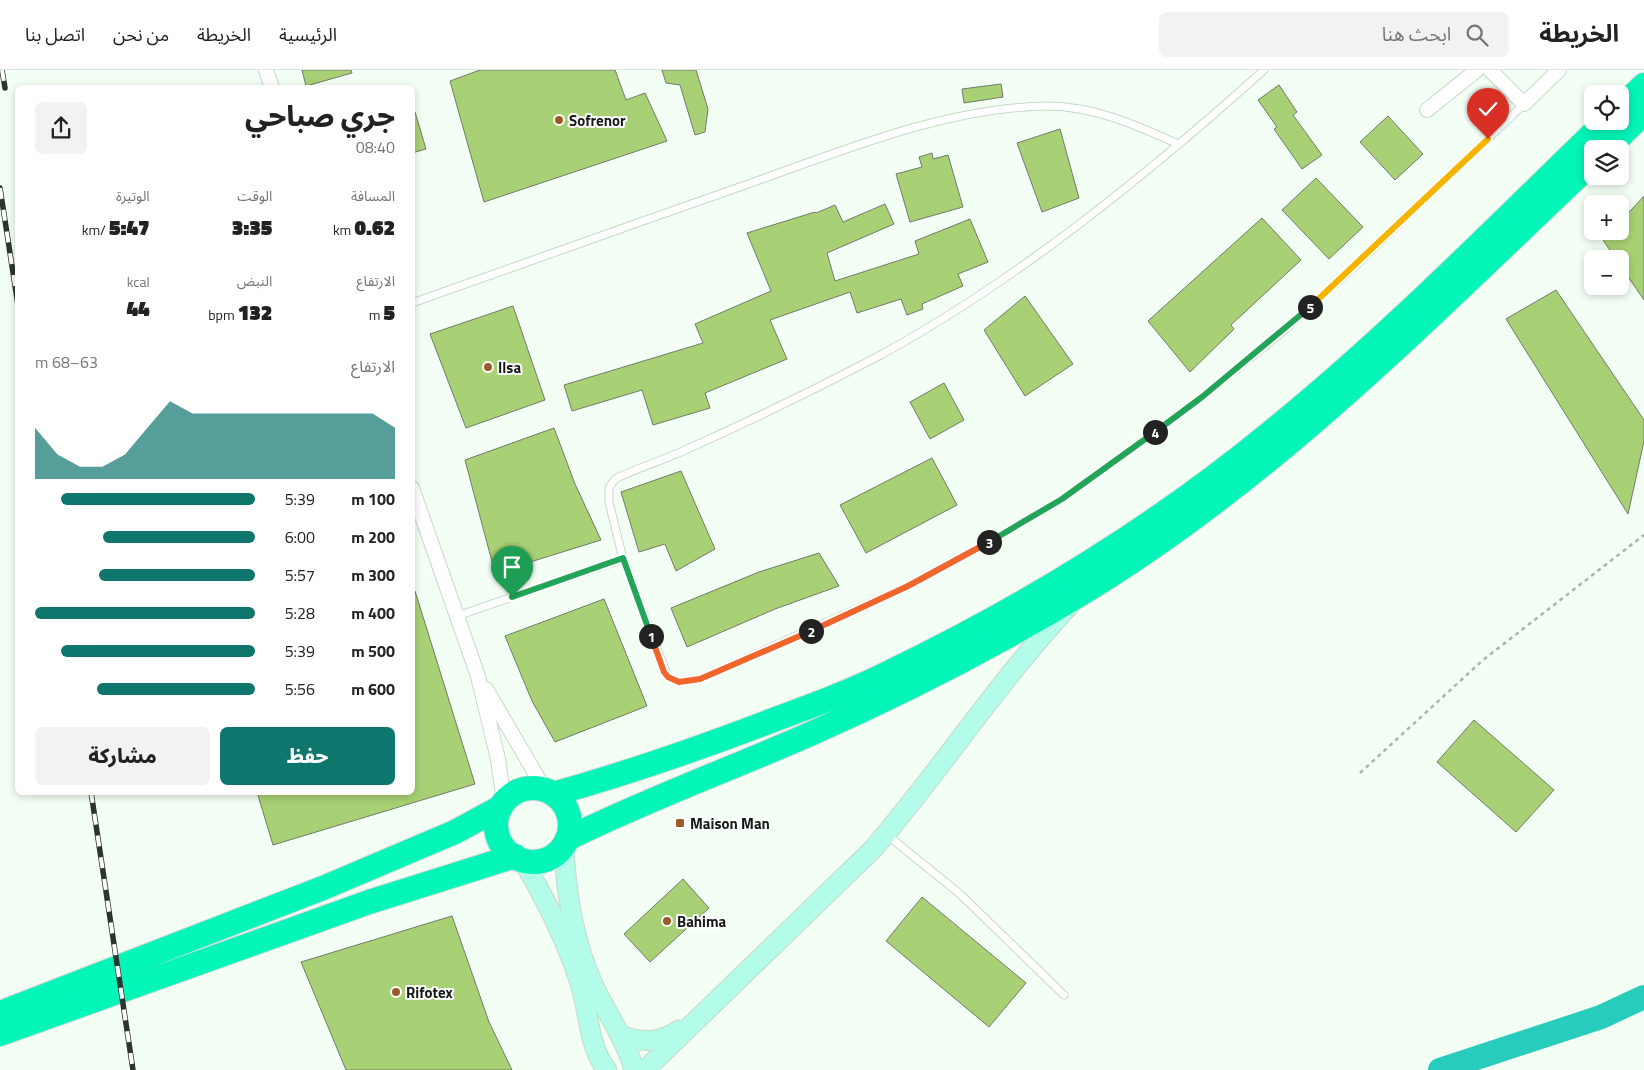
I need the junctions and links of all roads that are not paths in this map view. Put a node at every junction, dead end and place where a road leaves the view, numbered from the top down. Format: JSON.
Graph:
{"nodes":[{"id":1,"x":266,"y":70,"type":"edge"},
{"id":2,"x":1264,"y":70,"type":"edge"},
{"id":3,"x":1477,"y":70,"type":"edge"},
{"id":4,"x":1490,"y":70,"type":"edge"},
{"id":5,"x":1559,"y":70,"type":"edge"},
{"id":6,"x":1644,"y":84,"type":"edge"},
{"id":7,"x":271,"y":85,"type":"edge"},
{"id":8,"x":1629,"y":99,"type":"edge"},
{"id":9,"x":1524,"y":104,"type":"junction"},
{"id":10,"x":1427,"y":110,"type":"dead end"},
{"id":11,"x":1644,"y":113,"type":"edge"},
{"id":12,"x":1597,"y":130,"type":"edge"},
{"id":13,"x":1616,"y":140,"type":"edge"},
{"id":14,"x":1178,"y":144,"type":"junction"},
{"id":15,"x":1584,"y":171,"type":"edge"},
{"id":16,"x":415,"y":302,"type":"edge"},
{"id":17,"x":415,"y":497,"type":"edge"},
{"id":18,"x":623,"y":558,"type":"junction"},
{"id":19,"x":1080,"y":594,"type":"junction"},
{"id":20,"x":457,"y":616,"type":"junction"},
{"id":21,"x":478,"y":676,"type":"junction"},
{"id":22,"x":549,"y":792,"type":"junction"},
{"id":23,"x":503,"y":805,"type":"junction"},
{"id":24,"x":886,"y":834,"type":"junction"},
{"id":25,"x":566,"y":842,"type":"junction"},
{"id":26,"x":519,"y":858,"type":"junction"},
{"id":27,"x":1064,"y":995,"type":"dead end"},
{"id":28,"x":0,"y":1013,"type":"edge"},
{"id":29,"x":697,"y":1018,"type":"junction"},
{"id":30,"x":0,"y":1034,"type":"edge"},
{"id":31,"x":620,"y":1035,"type":"junction"},
{"id":32,"x":596,"y":1061,"type":"edge"},
{"id":33,"x":607,"y":1070,"type":"edge"},
{"id":34,"x":634,"y":1070,"type":"edge"},
{"id":35,"x":645,"y":1070,"type":"edge"}],
"edges":[{"from":1,"to":7,"type":"street"},
{"from":2,"to":14,"type":"lane"},
{"from":3,"to":10,"type":"street"},
{"from":4,"to":9,"type":"street"},
{"from":5,"to":9,"type":"street"},
{"from":6,"to":8,"type":"highway"},
{"from":9,"to":18,"type":"lane"},
{"from":11,"to":13,"type":"highway"},
{"from":12,"to":22,"type":"highway"},
{"from":14,"to":16,"type":"lane"},
{"from":14,"to":18,"type":"lane"},
{"from":15,"to":19,"type":"highway"},
{"from":17,"to":20,"type":"street"},
{"from":18,"to":20,"type":"lane"},
{"from":19,"to":24,"type":"street"},
{"from":19,"to":25,"type":"highway"},
{"from":20,"to":21,"type":"street"},
{"from":21,"to":22,"type":"street"},
{"from":21,"to":23,"type":"street"},
{"from":22,"to":23,"type":"highway"},
{"from":22,"to":25,"type":"highway"},
{"from":23,"to":26,"type":"highway"},
{"from":23,"to":28,"type":"highway"},
{"from":24,"to":27,"type":"lane"},
{"from":24,"to":29,"type":"street"},
{"from":25,"to":26,"type":"highway"},
{"from":25,"to":31,"type":"street"},
{"from":26,"to":30,"type":"highway"},
{"from":26,"to":32,"type":"street"},
{"from":29,"to":31,"type":"street"},
{"from":29,"to":35,"type":"street"},
{"from":31,"to":34,"type":"street"},
{"from":32,"to":33,"type":"street"}]}
